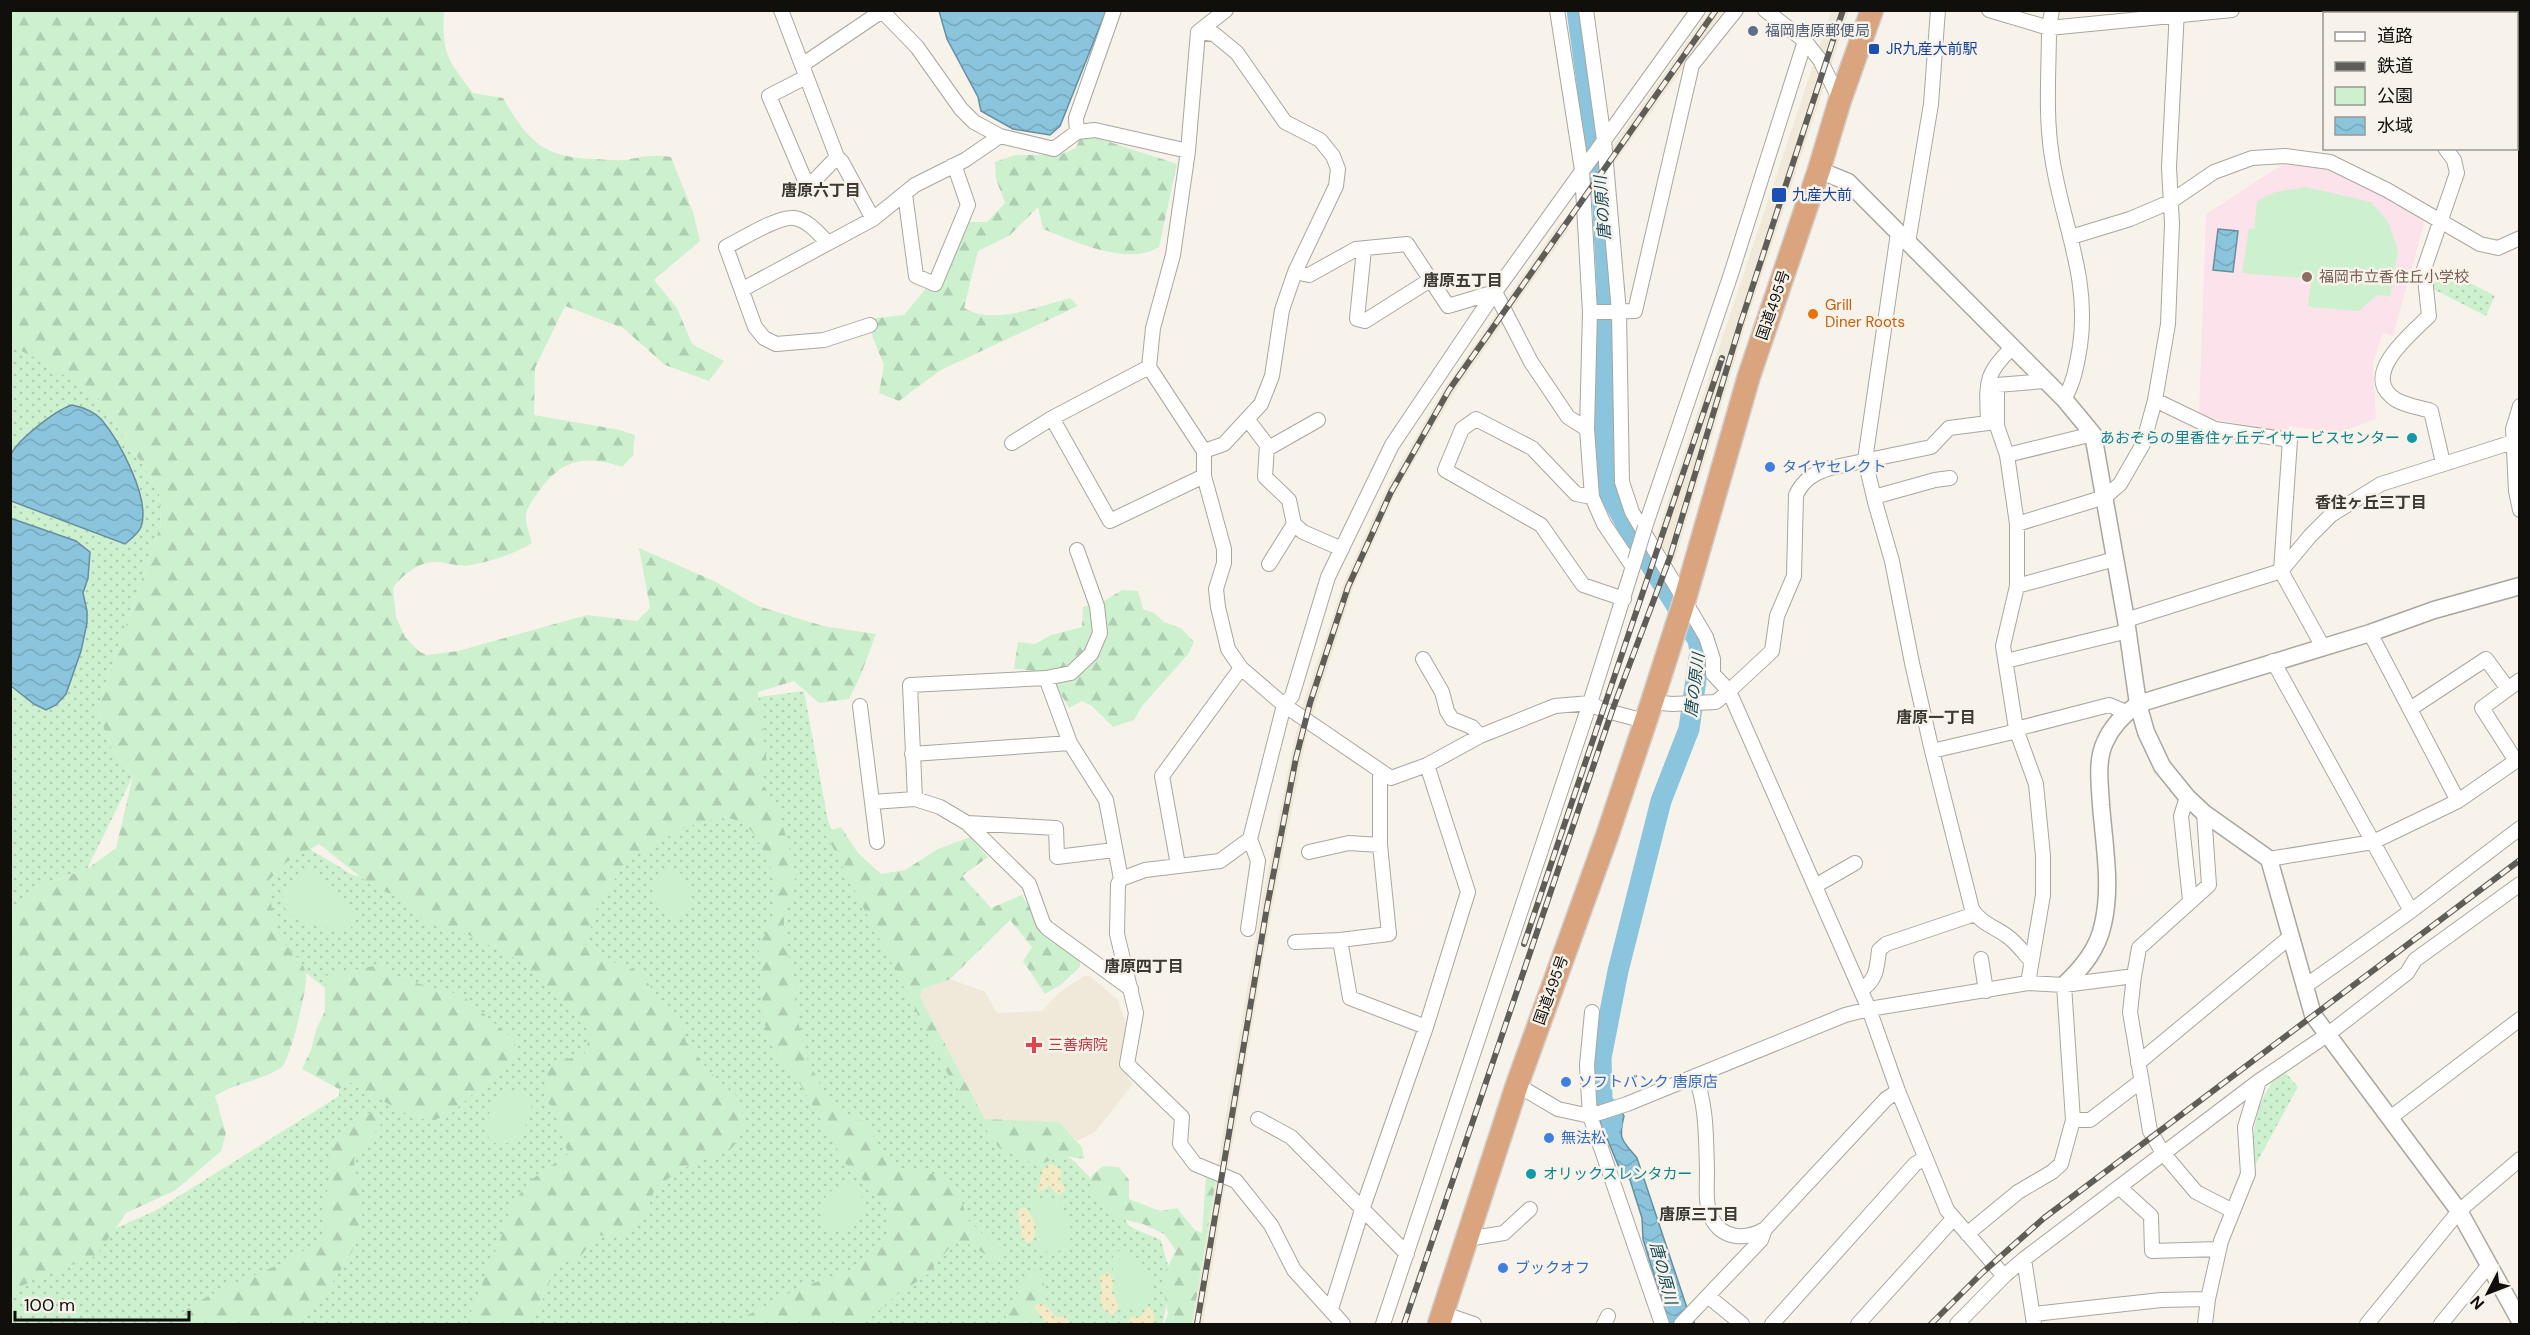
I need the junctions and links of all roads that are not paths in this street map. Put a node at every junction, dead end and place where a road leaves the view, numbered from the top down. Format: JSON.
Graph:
{"nodes":[{"id":1,"x":781,"y":10,"type":"edge"},
{"id":2,"x":1114,"y":10,"type":"edge"},
{"id":3,"x":1226,"y":10,"type":"edge"},
{"id":4,"x":1557,"y":10,"type":"edge"},
{"id":5,"x":1586,"y":10,"type":"edge"},
{"id":6,"x":1698,"y":10,"type":"edge"},
{"id":7,"x":1736,"y":10,"type":"edge"},
{"id":8,"x":1765,"y":10,"type":"edge"},
{"id":9,"x":1872,"y":10,"type":"edge"},
{"id":10,"x":1938,"y":10,"type":"edge"},
{"id":11,"x":1989,"y":10,"type":"edge"},
{"id":12,"x":2052,"y":10,"type":"edge"},
{"id":13,"x":2232,"y":10,"type":"edge"},
{"id":14,"x":881,"y":11,"type":"edge"},
{"id":15,"x":2177,"y":14,"type":"edge"},
{"id":16,"x":2049,"y":28,"type":"junction"},
{"id":17,"x":1198,"y":32,"type":"junction"},
{"id":18,"x":1805,"y":41,"type":"junction"},
{"id":19,"x":804,"y":71,"type":"junction"},
{"id":20,"x":1840,"y":100,"type":"junction"},
{"id":21,"x":1077,"y":132,"type":"junction"},
{"id":22,"x":1000,"y":136,"type":"junction"},
{"id":23,"x":1602,"y":142,"type":"junction"},
{"id":24,"x":2446,"y":150,"type":"edge"},
{"id":25,"x":1188,"y":151,"type":"junction"},
{"id":26,"x":2331,"y":155,"type":"edge"},
{"id":27,"x":837,"y":157,"type":"junction"},
{"id":28,"x":952,"y":166,"type":"junction"},
{"id":29,"x":1584,"y":167,"type":"junction"},
{"id":30,"x":1819,"y":170,"type":"junction"},
{"id":31,"x":904,"y":194,"type":"junction"},
{"id":32,"x":2170,"y":202,"type":"junction"},
{"id":33,"x":873,"y":219,"type":"junction"},
{"id":34,"x":2441,"y":219,"type":"junction"},
{"id":35,"x":2071,"y":237,"type":"junction"},
{"id":36,"x":1903,"y":238,"type":"junction"},
{"id":37,"x":2520,"y":238,"type":"edge"},
{"id":38,"x":828,"y":243,"type":"junction"},
{"id":39,"x":1364,"y":249,"type":"junction"},
{"id":40,"x":1295,"y":272,"type":"junction"},
{"id":41,"x":1430,"y":280,"type":"junction"},
{"id":42,"x":743,"y":289,"type":"junction"},
{"id":43,"x":1495,"y":292,"type":"junction"},
{"id":44,"x":1593,"y":312,"type":"junction"},
{"id":45,"x":1616,"y":312,"type":"junction"},
{"id":46,"x":870,"y":325,"type":"dead end"},
{"id":47,"x":2012,"y":348,"type":"junction"},
{"id":48,"x":1149,"y":367,"type":"junction"},
{"id":49,"x":2045,"y":381,"type":"junction"},
{"id":50,"x":2064,"y":399,"type":"junction"},
{"id":51,"x":2155,"y":400,"type":"junction"},
{"id":52,"x":2520,"y":406,"type":"edge"},
{"id":53,"x":1052,"y":418,"type":"junction"},
{"id":54,"x":1248,"y":420,"type":"junction"},
{"id":55,"x":1318,"y":420,"type":"dead end"},
{"id":56,"x":1587,"y":429,"type":"junction"},
{"id":57,"x":2093,"y":434,"type":"junction"},
{"id":58,"x":2513,"y":442,"type":"junction"},
{"id":59,"x":1012,"y":443,"type":"dead end"},
{"id":60,"x":1267,"y":449,"type":"junction"},
{"id":61,"x":1204,"y":451,"type":"junction"},
{"id":62,"x":2007,"y":455,"type":"junction"},
{"id":63,"x":1865,"y":460,"type":"junction"},
{"id":64,"x":2442,"y":463,"type":"junction"},
{"id":65,"x":1204,"y":476,"type":"junction"},
{"id":66,"x":1950,"y":478,"type":"dead end"},
{"id":67,"x":1592,"y":496,"type":"junction"},
{"id":68,"x":1874,"y":497,"type":"junction"},
{"id":69,"x":2105,"y":497,"type":"junction"},
{"id":70,"x":2520,"y":510,"type":"edge"},
{"id":71,"x":1294,"y":524,"type":"junction"},
{"id":72,"x":2017,"y":524,"type":"junction"},
{"id":73,"x":1342,"y":549,"type":"junction"},
{"id":74,"x":1077,"y":550,"type":"dead end"},
{"id":75,"x":2115,"y":558,"type":"junction"},
{"id":76,"x":1634,"y":563,"type":"junction"},
{"id":77,"x":1269,"y":564,"type":"dead end"},
{"id":78,"x":2281,"y":571,"type":"junction"},
{"id":79,"x":2017,"y":586,"type":"junction"},
{"id":80,"x":2520,"y":586,"type":"edge"},
{"id":81,"x":1624,"y":599,"type":"junction"},
{"id":82,"x":1685,"y":601,"type":"junction"},
{"id":83,"x":2127,"y":625,"type":"junction"},
{"id":84,"x":2370,"y":633,"type":"junction"},
{"id":85,"x":2323,"y":647,"type":"junction"},
{"id":86,"x":1423,"y":659,"type":"dead end"},
{"id":87,"x":2006,"y":661,"type":"junction"},
{"id":88,"x":2273,"y":661,"type":"junction"},
{"id":89,"x":1241,"y":668,"type":"junction"},
{"id":90,"x":1046,"y":678,"type":"junction"},
{"id":91,"x":2514,"y":684,"type":"edge"},
{"id":92,"x":1729,"y":691,"type":"junction"},
{"id":93,"x":1590,"y":703,"type":"junction"},
{"id":94,"x":1284,"y":705,"type":"junction"},
{"id":95,"x":860,"y":706,"type":"dead end"},
{"id":96,"x":2132,"y":708,"type":"junction"},
{"id":97,"x":1656,"y":709,"type":"junction"},
{"id":98,"x":2410,"y":710,"type":"junction"},
{"id":99,"x":2016,"y":729,"type":"junction"},
{"id":100,"x":1480,"y":736,"type":"junction"},
{"id":101,"x":1070,"y":743,"type":"junction"},
{"id":102,"x":1932,"y":751,"type":"junction"},
{"id":103,"x":912,"y":754,"type":"junction"},
{"id":104,"x":2518,"y":759,"type":"edge"},
{"id":105,"x":1427,"y":765,"type":"junction"},
{"id":106,"x":1380,"y":772,"type":"junction"},
{"id":107,"x":2187,"y":797,"type":"junction"},
{"id":108,"x":915,"y":799,"type":"junction"},
{"id":109,"x":2458,"y":801,"type":"junction"},
{"id":110,"x":872,"y":802,"type":"junction"},
{"id":111,"x":2204,"y":813,"type":"junction"},
{"id":112,"x":967,"y":823,"type":"junction"},
{"id":113,"x":2520,"y":828,"type":"edge"},
{"id":114,"x":1250,"y":839,"type":"junction"},
{"id":115,"x":877,"y":842,"type":"dead end"},
{"id":116,"x":2373,"y":842,"type":"junction"},
{"id":117,"x":1380,"y":845,"type":"junction"},
{"id":118,"x":1114,"y":850,"type":"junction"},
{"id":119,"x":1309,"y":852,"type":"dead end"},
{"id":120,"x":2269,"y":859,"type":"junction"},
{"id":121,"x":1855,"y":863,"type":"dead end"},
{"id":122,"x":1178,"y":865,"type":"junction"},
{"id":123,"x":1121,"y":879,"type":"junction"},
{"id":124,"x":2520,"y":884,"type":"edge"},
{"id":125,"x":1815,"y":886,"type":"junction"},
{"id":126,"x":2190,"y":900,"type":"junction"},
{"id":127,"x":2411,"y":911,"type":"junction"},
{"id":128,"x":1975,"y":914,"type":"junction"},
{"id":129,"x":1248,"y":929,"type":"dead end"},
{"id":130,"x":2290,"y":937,"type":"junction"},
{"id":131,"x":1340,"y":939,"type":"junction"},
{"id":132,"x":1295,"y":942,"type":"dead end"},
{"id":133,"x":1981,"y":959,"type":"dead end"},
{"id":134,"x":2031,"y":961,"type":"junction"},
{"id":135,"x":2134,"y":976,"type":"junction"},
{"id":136,"x":2028,"y":983,"type":"junction"},
{"id":137,"x":2064,"y":985,"type":"junction"},
{"id":138,"x":2304,"y":987,"type":"junction"},
{"id":139,"x":1131,"y":989,"type":"junction"},
{"id":140,"x":1861,"y":990,"type":"junction"},
{"id":141,"x":1986,"y":991,"type":"junction"},
{"id":142,"x":1869,"y":1009,"type":"junction"},
{"id":143,"x":1592,"y":1012,"type":"dead end"},
{"id":144,"x":2520,"y":1019,"type":"edge"},
{"id":145,"x":1426,"y":1027,"type":"junction"},
{"id":146,"x":2327,"y":1035,"type":"junction"},
{"id":147,"x":2138,"y":1063,"type":"junction"},
{"id":148,"x":1695,"y":1076,"type":"junction"},
{"id":149,"x":2140,"y":1081,"type":"junction"},
{"id":150,"x":2259,"y":1081,"type":"junction"},
{"id":151,"x":1517,"y":1085,"type":"junction"},
{"id":152,"x":1898,"y":1091,"type":"junction"},
{"id":153,"x":1590,"y":1116,"type":"junction"},
{"id":154,"x":2390,"y":1118,"type":"junction"},
{"id":155,"x":1258,"y":1119,"type":"dead end"},
{"id":156,"x":2073,"y":1120,"type":"junction"},
{"id":157,"x":2163,"y":1153,"type":"junction"},
{"id":158,"x":1925,"y":1158,"type":"junction"},
{"id":159,"x":2520,"y":1159,"type":"edge"},
{"id":160,"x":2119,"y":1187,"type":"junction"},
{"id":161,"x":1530,"y":1209,"type":"dead end"},
{"id":162,"x":1362,"y":1210,"type":"junction"},
{"id":163,"x":2234,"y":1211,"type":"junction"},
{"id":164,"x":2459,"y":1211,"type":"junction"},
{"id":165,"x":1953,"y":1219,"type":"junction"},
{"id":166,"x":1765,"y":1229,"type":"junction"},
{"id":167,"x":1967,"y":1234,"type":"junction"},
{"id":168,"x":1467,"y":1239,"type":"junction"},
{"id":169,"x":2219,"y":1249,"type":"junction"},
{"id":170,"x":1407,"y":1254,"type":"junction"},
{"id":171,"x":2024,"y":1259,"type":"junction"},
{"id":172,"x":2488,"y":1265,"type":"junction"},
{"id":173,"x":2004,"y":1276,"type":"junction"},
{"id":174,"x":1709,"y":1297,"type":"junction"},
{"id":175,"x":2208,"y":1299,"type":"junction"},
{"id":176,"x":1331,"y":1309,"type":"junction"},
{"id":177,"x":1440,"y":1319,"type":"edge"},
{"id":178,"x":2034,"y":1319,"type":"edge"},
{"id":179,"x":2520,"y":1321,"type":"edge"},
{"id":180,"x":1343,"y":1324,"type":"edge"},
{"id":181,"x":1383,"y":1324,"type":"edge"},
{"id":182,"x":1474,"y":1324,"type":"edge"},
{"id":183,"x":1662,"y":1324,"type":"edge"},
{"id":184,"x":1681,"y":1324,"type":"edge"},
{"id":185,"x":1742,"y":1324,"type":"edge"},
{"id":186,"x":1772,"y":1324,"type":"edge"},
{"id":187,"x":1858,"y":1324,"type":"edge"},
{"id":188,"x":1957,"y":1324,"type":"edge"},
{"id":189,"x":2205,"y":1324,"type":"edge"},
{"id":190,"x":2367,"y":1324,"type":"edge"},
{"id":191,"x":2441,"y":1324,"type":"edge"}],
"edges":[{"from":1,"to":19,"type":"street"},
{"from":2,"to":21,"type":"street"},
{"from":3,"to":17,"type":"street"},
{"from":4,"to":29,"type":"street"},
{"from":5,"to":23,"type":"street"},
{"from":6,"to":23,"type":"street"},
{"from":7,"to":45,"type":"street"},
{"from":8,"to":18,"type":"street"},
{"from":9,"to":20,"type":"highway","name":"国道495号"},
{"from":10,"to":36,"type":"street"},
{"from":11,"to":16,"type":"street"},
{"from":12,"to":16,"type":"street"},
{"from":13,"to":15,"type":"street"},
{"from":14,"to":19,"type":"street"},
{"from":14,"to":22,"type":"street"},
{"from":15,"to":16,"type":"street"},
{"from":15,"to":32,"type":"street"},
{"from":16,"to":35,"type":"street"},
{"from":17,"to":25,"type":"street"},
{"from":17,"to":40,"type":"street"},
{"from":18,"to":20,"type":"street"},
{"from":18,"to":76,"type":"street","bridge":true},
{"from":19,"to":27,"type":"street"},
{"from":19,"to":27,"type":"street"},
{"from":20,"to":30,"type":"highway","name":"国道495号"},
{"from":21,"to":22,"type":"street"},
{"from":21,"to":25,"type":"street"},
{"from":22,"to":28,"type":"street"},
{"from":23,"to":29,"type":"street"},
{"from":23,"to":45,"type":"street"},
{"from":24,"to":34,"type":"street"},
{"from":25,"to":48,"type":"street"},
{"from":26,"to":32,"type":"street"},
{"from":26,"to":34,"type":"street"},
{"from":27,"to":33,"type":"street"},
{"from":28,"to":31,"type":"street"},
{"from":28,"to":31,"type":"street"},
{"from":29,"to":43,"type":"street"},
{"from":29,"to":44,"type":"street"},
{"from":30,"to":36,"type":"street"},
{"from":30,"to":82,"type":"highway","name":"国道495号"},
{"from":31,"to":33,"type":"street"},
{"from":32,"to":35,"type":"street"},
{"from":32,"to":51,"type":"street"},
{"from":33,"to":38,"type":"street"},
{"from":34,"to":37,"type":"street"},
{"from":34,"to":64,"type":"street"},
{"from":35,"to":50,"type":"street"},
{"from":36,"to":47,"type":"street"},
{"from":36,"to":63,"type":"street"},
{"from":38,"to":42,"type":"street"},
{"from":38,"to":42,"type":"street"},
{"from":39,"to":40,"type":"street"},
{"from":39,"to":41,"type":"street"},
{"from":39,"to":41,"type":"street"},
{"from":40,"to":54,"type":"street"},
{"from":41,"to":43,"type":"street"},
{"from":42,"to":46,"type":"street"},
{"from":43,"to":56,"type":"street"},
{"from":43,"to":73,"type":"street"},
{"from":44,"to":45,"type":"street"},
{"from":44,"to":56,"type":"street"},
{"from":45,"to":82,"type":"street"},
{"from":47,"to":49,"type":"street"},
{"from":47,"to":63,"type":"street"},
{"from":48,"to":53,"type":"street"},
{"from":48,"to":61,"type":"street"},
{"from":49,"to":50,"type":"street"},
{"from":49,"to":62,"type":"street"},
{"from":50,"to":57,"type":"street"},
{"from":51,"to":69,"type":"street"},
{"from":51,"to":78,"type":"street"},
{"from":52,"to":58,"type":"street"},
{"from":53,"to":59,"type":"street"},
{"from":53,"to":65,"type":"street"},
{"from":54,"to":60,"type":"street"},
{"from":54,"to":61,"type":"street"},
{"from":55,"to":60,"type":"street"},
{"from":56,"to":67,"type":"street"},
{"from":57,"to":62,"type":"street"},
{"from":57,"to":69,"type":"street"},
{"from":58,"to":64,"type":"street"},
{"from":58,"to":70,"type":"street"},
{"from":60,"to":71,"type":"street"},
{"from":61,"to":65,"type":"street"},
{"from":62,"to":72,"type":"street"},
{"from":63,"to":68,"type":"street"},
{"from":63,"to":92,"type":"street"},
{"from":64,"to":78,"type":"street"},
{"from":65,"to":89,"type":"street"},
{"from":66,"to":68,"type":"street"},
{"from":67,"to":76,"type":"street"},
{"from":67,"to":81,"type":"street"},
{"from":68,"to":102,"type":"street"},
{"from":69,"to":72,"type":"street"},
{"from":69,"to":75,"type":"street"},
{"from":71,"to":73,"type":"street"},
{"from":71,"to":77,"type":"street"},
{"from":72,"to":79,"type":"street"},
{"from":73,"to":94,"type":"street"},
{"from":74,"to":90,"type":"street"},
{"from":75,"to":79,"type":"street"},
{"from":75,"to":83,"type":"street"},
{"from":76,"to":81,"type":"street"},
{"from":78,"to":83,"type":"street"},
{"from":78,"to":85,"type":"street"},
{"from":79,"to":87,"type":"street"},
{"from":80,"to":84,"type":"street"},
{"from":81,"to":93,"type":"street"},
{"from":82,"to":92,"type":"street"},
{"from":82,"to":97,"type":"highway","name":"国道495号"},
{"from":83,"to":87,"type":"street"},
{"from":83,"to":96,"type":"street"},
{"from":84,"to":85,"type":"street"},
{"from":84,"to":98,"type":"street"},
{"from":85,"to":88,"type":"street"},
{"from":86,"to":100,"type":"street"},
{"from":87,"to":99,"type":"street"},
{"from":88,"to":96,"type":"street"},
{"from":88,"to":116,"type":"street"},
{"from":89,"to":94,"type":"street"},
{"from":89,"to":122,"type":"street"},
{"from":90,"to":101,"type":"street"},
{"from":90,"to":103,"type":"street"},
{"from":91,"to":98,"type":"street"},
{"from":91,"to":104,"type":"street"},
{"from":92,"to":97,"type":"street"},
{"from":92,"to":125,"type":"street"},
{"from":93,"to":97,"type":"street"},
{"from":93,"to":100,"type":"street"},
{"from":93,"to":170,"type":"street"},
{"from":94,"to":106,"type":"street"},
{"from":94,"to":114,"type":"street"},
{"from":95,"to":110,"type":"street"},
{"from":96,"to":99,"type":"street"},
{"from":96,"to":107,"type":"street"},
{"from":96,"to":137,"type":"street"},
{"from":97,"to":151,"type":"highway","name":"国道495号"},
{"from":98,"to":109,"type":"street"},
{"from":99,"to":102,"type":"street"},
{"from":99,"to":134,"type":"street"},
{"from":100,"to":105,"type":"street"},
{"from":101,"to":103,"type":"street"},
{"from":101,"to":118,"type":"street"},
{"from":102,"to":128,"type":"street"},
{"from":103,"to":108,"type":"street"},
{"from":104,"to":109,"type":"street"},
{"from":105,"to":106,"type":"street"},
{"from":105,"to":145,"type":"street"},
{"from":106,"to":117,"type":"street"},
{"from":107,"to":111,"type":"street"},
{"from":107,"to":126,"type":"street"},
{"from":108,"to":110,"type":"street"},
{"from":108,"to":112,"type":"street"},
{"from":109,"to":116,"type":"street"},
{"from":110,"to":115,"type":"street"},
{"from":111,"to":120,"type":"street"},
{"from":111,"to":126,"type":"street"},
{"from":112,"to":118,"type":"street"},
{"from":112,"to":139,"type":"street"},
{"from":113,"to":127,"type":"street"},
{"from":114,"to":122,"type":"street"},
{"from":114,"to":129,"type":"street"},
{"from":116,"to":120,"type":"street"},
{"from":116,"to":127,"type":"street"},
{"from":117,"to":119,"type":"street"},
{"from":117,"to":131,"type":"street"},
{"from":118,"to":123,"type":"street"},
{"from":120,"to":130,"type":"street"},
{"from":121,"to":125,"type":"street"},
{"from":122,"to":123,"type":"street"},
{"from":123,"to":139,"type":"street"},
{"from":124,"to":146,"type":"street"},
{"from":125,"to":140,"type":"street"},
{"from":126,"to":135,"type":"street"},
{"from":127,"to":138,"type":"street"},
{"from":128,"to":134,"type":"street"},
{"from":128,"to":140,"type":"street"},
{"from":130,"to":138,"type":"street"},
{"from":130,"to":147,"type":"street"},
{"from":131,"to":132,"type":"street"},
{"from":131,"to":145,"type":"street"},
{"from":133,"to":141,"type":"street"},
{"from":134,"to":136,"type":"street"},
{"from":135,"to":137,"type":"street"},
{"from":135,"to":147,"type":"street"},
{"from":136,"to":137,"type":"street"},
{"from":136,"to":141,"type":"street"},
{"from":137,"to":156,"type":"street"},
{"from":138,"to":146,"type":"street"},
{"from":139,"to":176,"type":"street"},
{"from":140,"to":142,"type":"street"},
{"from":141,"to":142,"type":"street"},
{"from":142,"to":148,"type":"street"},
{"from":142,"to":152,"type":"street"},
{"from":143,"to":153,"type":"street"},
{"from":144,"to":154,"type":"street"},
{"from":145,"to":162,"type":"street"},
{"from":146,"to":150,"type":"street"},
{"from":146,"to":154,"type":"street"},
{"from":147,"to":149,"type":"street"},
{"from":148,"to":153,"type":"street"},
{"from":148,"to":166,"type":"street"},
{"from":149,"to":156,"type":"street"},
{"from":149,"to":157,"type":"street"},
{"from":150,"to":157,"type":"street"},
{"from":150,"to":163,"type":"street"},
{"from":151,"to":153,"type":"street"},
{"from":151,"to":168,"type":"highway","name":"国道495号"},
{"from":152,"to":158,"type":"street"},
{"from":152,"to":166,"type":"street"},
{"from":153,"to":183,"type":"street"},
{"from":154,"to":164,"type":"street"},
{"from":155,"to":162,"type":"street"},
{"from":156,"to":167,"type":"street"},
{"from":157,"to":160,"type":"street"},
{"from":157,"to":163,"type":"street"},
{"from":158,"to":165,"type":"street"},
{"from":158,"to":186,"type":"street"},
{"from":159,"to":164,"type":"street"},
{"from":160,"to":169,"type":"street"},
{"from":160,"to":171,"type":"street"},
{"from":161,"to":168,"type":"street"},
{"from":162,"to":170,"type":"street"},
{"from":162,"to":176,"type":"street"},
{"from":163,"to":169,"type":"street"},
{"from":164,"to":172,"type":"street"},
{"from":164,"to":190,"type":"street"},
{"from":165,"to":167,"type":"street"},
{"from":165,"to":187,"type":"street"},
{"from":166,"to":174,"type":"street"},
{"from":167,"to":173,"type":"street"},
{"from":168,"to":177,"type":"highway","name":"国道495号"},
{"from":169,"to":175,"type":"street"},
{"from":170,"to":181,"type":"street"},
{"from":171,"to":173,"type":"street"},
{"from":171,"to":178,"type":"street"},
{"from":172,"to":179,"type":"street"},
{"from":172,"to":191,"type":"street"},
{"from":173,"to":188,"type":"street"},
{"from":174,"to":184,"type":"street"},
{"from":174,"to":185,"type":"street"},
{"from":175,"to":178,"type":"street"},
{"from":175,"to":189,"type":"street"},
{"from":176,"to":180,"type":"street"},
{"from":177,"to":182,"type":"street"}]}
